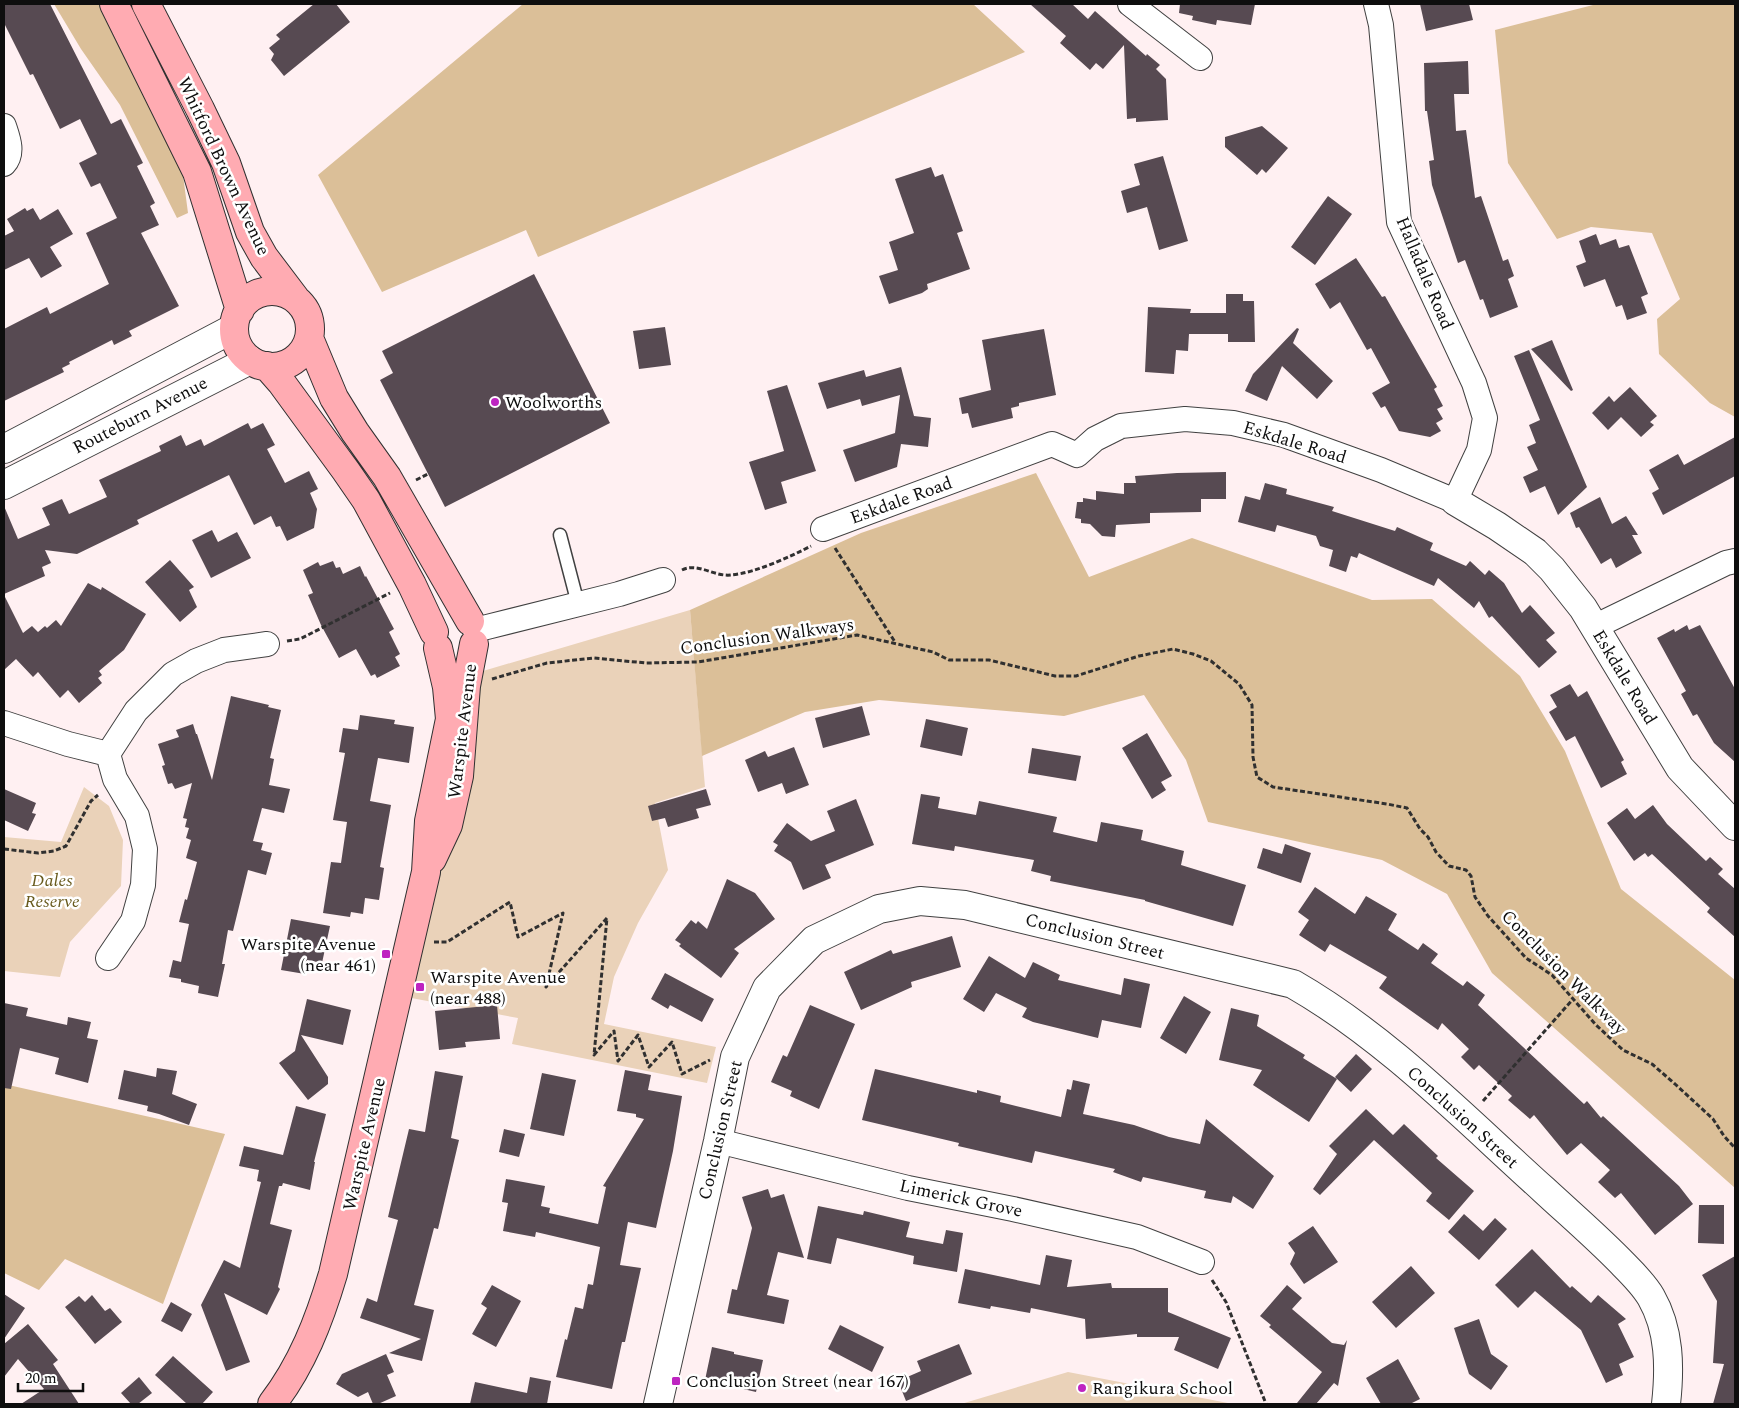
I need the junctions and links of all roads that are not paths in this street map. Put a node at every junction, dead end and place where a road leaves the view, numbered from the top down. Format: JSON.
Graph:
{"nodes":[{"id":1,"x":114,"y":4,"type":"edge"},
{"id":2,"x":146,"y":4,"type":"edge"},
{"id":3,"x":1130,"y":4,"type":"edge"},
{"id":4,"x":1376,"y":4,"type":"edge"},
{"id":5,"x":1200,"y":58,"type":"dead end"},
{"id":6,"x":4,"y":126,"type":"edge"},
{"id":7,"x":4,"y":164,"type":"edge"},
{"id":8,"x":295,"y":298,"type":"junction"},
{"id":9,"x":237,"y":319,"type":"junction"},
{"id":10,"x":309,"y":338,"type":"junction"},
{"id":11,"x":259,"y":363,"type":"junction"},
{"id":12,"x":126,"y":385,"type":"junction"},
{"id":13,"x":140,"y":415,"type":"junction"},
{"id":14,"x":10,"y":446,"type":"edge"},
{"id":15,"x":30,"y":471,"type":"junction"},
{"id":16,"x":4,"y":484,"type":"edge"},
{"id":17,"x":1455,"y":501,"type":"junction"},
{"id":18,"x":823,"y":529,"type":"road end"},
{"id":19,"x":560,"y":535,"type":"dead end"},
{"id":20,"x":1735,"y":560,"type":"edge"},
{"id":21,"x":663,"y":580,"type":"road end"},
{"id":22,"x":578,"y":604,"type":"junction"},
{"id":23,"x":1594,"y":627,"type":"junction"},
{"id":24,"x":473,"y":632,"type":"junction"},
{"id":25,"x":436,"y":640,"type":"junction"},
{"id":26,"x":267,"y":644,"type":"road end"},
{"id":27,"x":4,"y":723,"type":"edge"},
{"id":28,"x":108,"y":754,"type":"junction"},
{"id":29,"x":1735,"y":826,"type":"edge"},
{"id":30,"x":426,"y":872,"type":"junction"},
{"id":31,"x":108,"y":958,"type":"dead end"},
{"id":32,"x":718,"y":1141,"type":"junction"},
{"id":33,"x":1202,"y":1262,"type":"road end"},
{"id":34,"x":272,"y":1404,"type":"edge"},
{"id":35,"x":658,"y":1404,"type":"edge"},
{"id":36,"x":1666,"y":1404,"type":"edge"}],
"edges":[{"from":1,"to":9,"type":"main road","name":"Whitford Brown Avenue"},
{"from":2,"to":8,"type":"main road","name":"Whitford Brown Avenue"},
{"from":3,"to":5,"type":"street"},
{"from":4,"to":17,"type":"street","name":"Halladale Road"},
{"from":6,"to":7,"type":"street"},
{"from":8,"to":9,"type":"main road"},
{"from":8,"to":10,"type":"main road"},
{"from":9,"to":11,"type":"main road"},
{"from":9,"to":12,"type":"street","name":"Routeburn Avenue"},
{"from":10,"to":11,"type":"main road"},
{"from":10,"to":24,"type":"main road"},
{"from":11,"to":13,"type":"street","name":"Routeburn Avenue"},
{"from":11,"to":25,"type":"main road"},
{"from":12,"to":13,"type":"street"},
{"from":12,"to":14,"type":"street","name":"Routeburn Avenue"},
{"from":13,"to":15,"type":"street","name":"Routeburn Avenue"},
{"from":14,"to":15,"type":"street","name":"Routeburn Avenue"},
{"from":15,"to":16,"type":"street","name":"Routeburn Avenue"},
{"from":17,"to":18,"type":"street","name":"Eskdale Road"},
{"from":17,"to":23,"type":"street","name":"Eskdale Road"},
{"from":19,"to":22,"type":"lane"},
{"from":20,"to":23,"type":"street"},
{"from":21,"to":22,"type":"street"},
{"from":22,"to":24,"type":"street"},
{"from":23,"to":29,"type":"street","name":"Eskdale Road"},
{"from":24,"to":25,"type":"main road"},
{"from":24,"to":25,"type":"main road"},
{"from":24,"to":30,"type":"main road","name":"Warspite Avenue"},
{"from":25,"to":30,"type":"main road","name":"Warspite Avenue"},
{"from":26,"to":28,"type":"street"},
{"from":27,"to":28,"type":"street"},
{"from":28,"to":31,"type":"street"},
{"from":30,"to":34,"type":"main road","name":"Warspite Avenue"},
{"from":32,"to":33,"type":"street","name":"Limerick Grove"},
{"from":32,"to":35,"type":"street","name":"Conclusion Street"},
{"from":32,"to":36,"type":"street","name":"Conclusion Street"}]}
